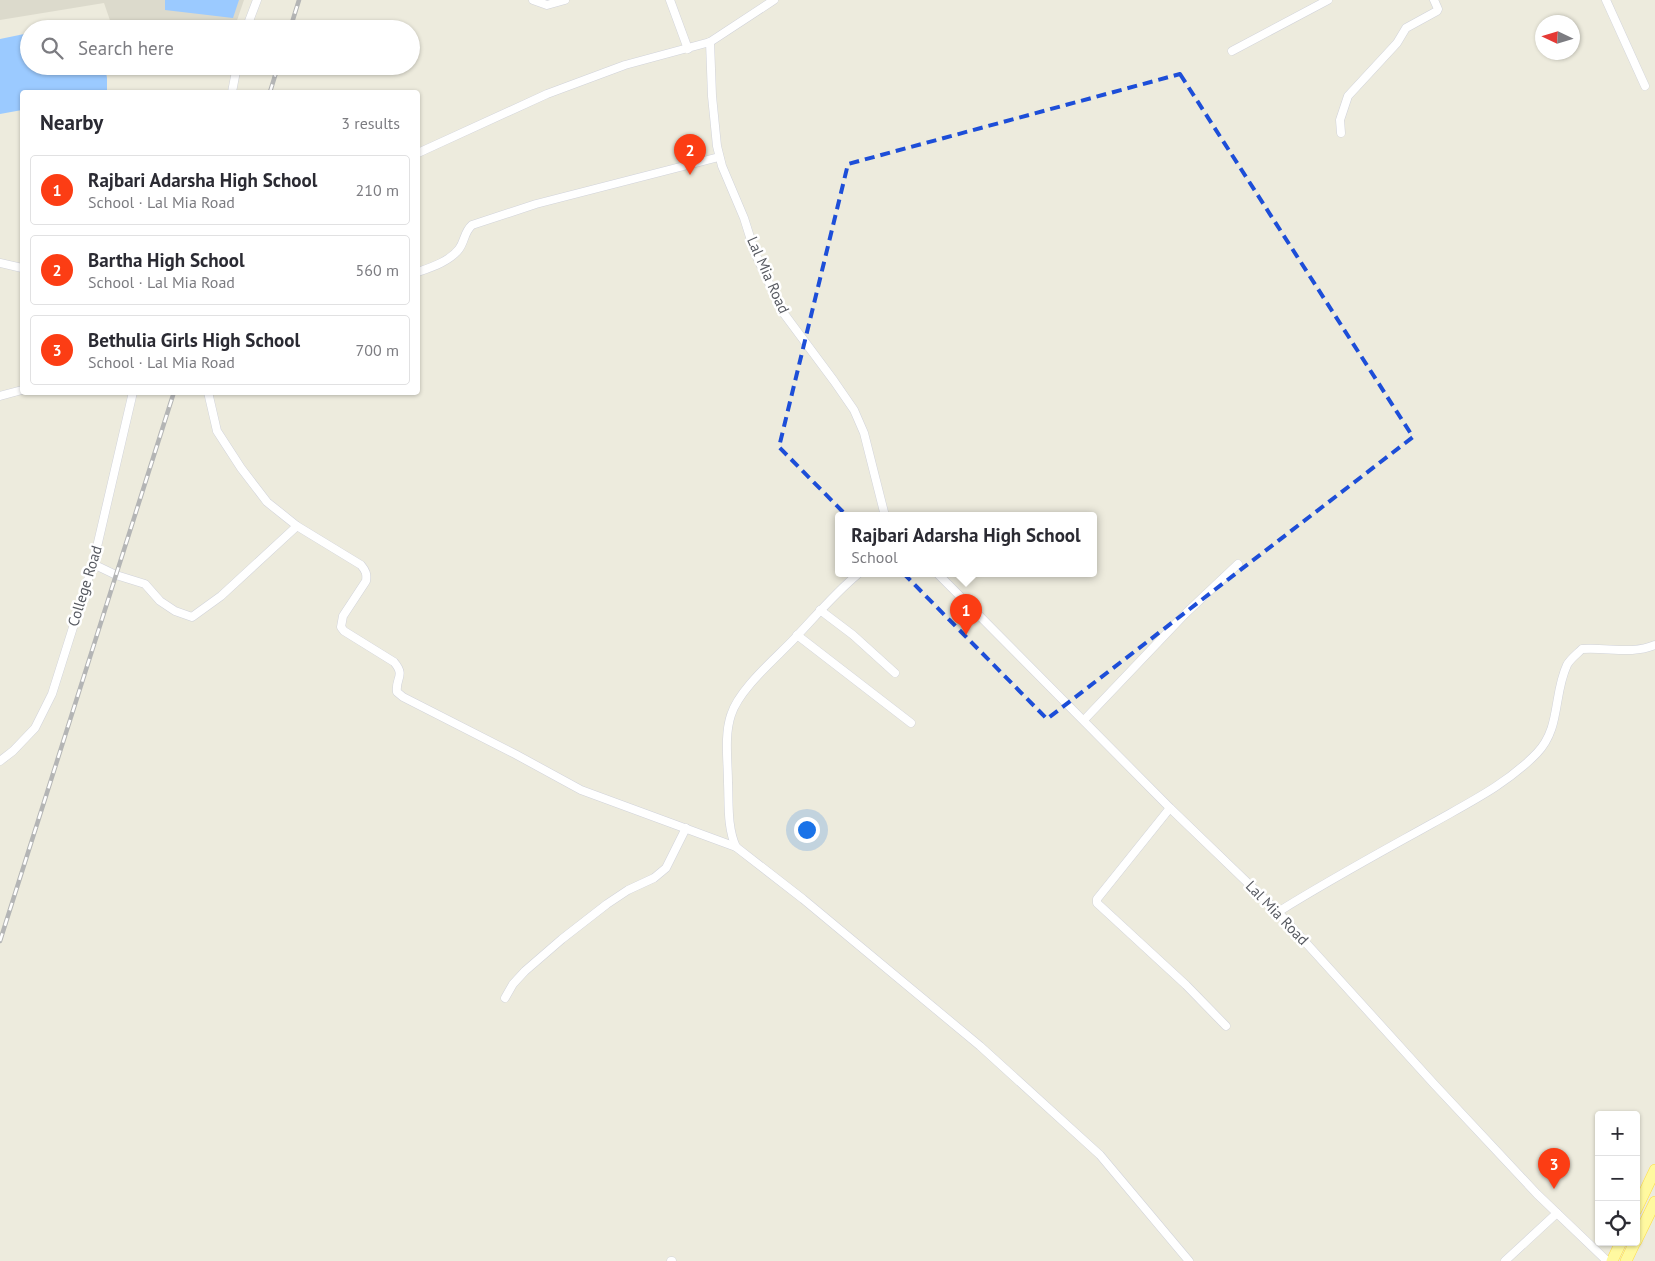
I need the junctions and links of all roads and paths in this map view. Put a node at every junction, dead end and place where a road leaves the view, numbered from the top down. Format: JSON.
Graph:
{"nodes":[{"id":1,"x":257,"y":0,"type":"edge"},
{"id":2,"x":533,"y":0,"type":"edge"},
{"id":3,"x":564,"y":0,"type":"edge"},
{"id":4,"x":670,"y":0,"type":"edge"},
{"id":5,"x":774,"y":0,"type":"edge"},
{"id":6,"x":1328,"y":0,"type":"edge"},
{"id":7,"x":1434,"y":0,"type":"edge"},
{"id":8,"x":1606,"y":0,"type":"edge"},
{"id":9,"x":249,"y":20,"type":"edge"},
{"id":10,"x":710,"y":42,"type":"junction"},
{"id":11,"x":688,"y":49,"type":"junction"},
{"id":12,"x":1232,"y":52,"type":"dead end"},
{"id":13,"x":235,"y":75,"type":"edge"},
{"id":14,"x":1645,"y":86,"type":"dead end"},
{"id":15,"x":232,"y":90,"type":"edge"},
{"id":16,"x":1341,"y":133,"type":"dead end"},
{"id":17,"x":420,"y":152,"type":"edge"},
{"id":18,"x":719,"y":157,"type":"junction"},
{"id":19,"x":0,"y":263,"type":"edge"},
{"id":20,"x":20,"y":268,"type":"edge"},
{"id":21,"x":420,"y":271,"type":"edge"},
{"id":22,"x":20,"y":391,"type":"edge"},
{"id":23,"x":132,"y":395,"type":"edge"},
{"id":24,"x":209,"y":395,"type":"edge"},
{"id":25,"x":0,"y":396,"type":"edge"},
{"id":26,"x":884,"y":512,"type":"edge"},
{"id":27,"x":297,"y":526,"type":"junction"},
{"id":28,"x":93,"y":564,"type":"junction"},
{"id":29,"x":1238,"y":564,"type":"dead end"},
{"id":30,"x":855,"y":577,"type":"edge"},
{"id":31,"x":941,"y":577,"type":"edge"},
{"id":32,"x":820,"y":610,"type":"junction"},
{"id":33,"x":798,"y":635,"type":"junction"},
{"id":34,"x":1655,"y":645,"type":"edge"},
{"id":35,"x":895,"y":673,"type":"dead end"},
{"id":36,"x":1084,"y":720,"type":"junction"},
{"id":37,"x":911,"y":723,"type":"dead end"},
{"id":38,"x":0,"y":761,"type":"edge"},
{"id":39,"x":1170,"y":808,"type":"junction"},
{"id":40,"x":686,"y":828,"type":"junction"},
{"id":41,"x":736,"y":847,"type":"junction"},
{"id":42,"x":1278,"y":912,"type":"junction"},
{"id":43,"x":506,"y":998,"type":"dead end"},
{"id":44,"x":1226,"y":1026,"type":"dead end"},
{"id":45,"x":1655,"y":1170,"type":"edge"},
{"id":46,"x":1640,"y":1202,"type":"edge"},
{"id":47,"x":1655,"y":1202,"type":"edge"},
{"id":48,"x":1557,"y":1213,"type":"junction"},
{"id":49,"x":1640,"y":1233,"type":"edge"},
{"id":50,"x":1619,"y":1246,"type":"edge"},
{"id":51,"x":1634,"y":1246,"type":"edge"},
{"id":52,"x":1188,"y":1261,"type":"edge"},
{"id":53,"x":1505,"y":1261,"type":"edge"},
{"id":54,"x":1607,"y":1261,"type":"edge"},
{"id":55,"x":1612,"y":1261,"type":"edge"},
{"id":56,"x":1626,"y":1261,"type":"edge"}],
"edges":[{"from":1,"to":9,"type":"street"},
{"from":2,"to":3,"type":"street"},
{"from":4,"to":11,"type":"street"},
{"from":5,"to":10,"type":"street"},
{"from":6,"to":12,"type":"street"},
{"from":7,"to":16,"type":"street"},
{"from":8,"to":14,"type":"street"},
{"from":10,"to":11,"type":"street"},
{"from":10,"to":18,"type":"street","name":"Lal Mia Road"},
{"from":11,"to":17,"type":"street"},
{"from":13,"to":15,"type":"street"},
{"from":18,"to":21,"type":"street"},
{"from":18,"to":26,"type":"street","name":"Lal Mia Road"},
{"from":19,"to":20,"type":"street"},
{"from":22,"to":25,"type":"street"},
{"from":23,"to":28,"type":"street","name":"College Road"},
{"from":24,"to":27,"type":"street"},
{"from":27,"to":28,"type":"street"},
{"from":27,"to":40,"type":"street"},
{"from":28,"to":38,"type":"street","name":"College Road"},
{"from":29,"to":36,"type":"street"},
{"from":30,"to":32,"type":"street"},
{"from":31,"to":36,"type":"street","name":"Lal Mia Road"},
{"from":32,"to":33,"type":"street"},
{"from":32,"to":35,"type":"street"},
{"from":33,"to":37,"type":"street"},
{"from":33,"to":41,"type":"street"},
{"from":34,"to":42,"type":"street"},
{"from":36,"to":39,"type":"street","name":"Lal Mia Road"},
{"from":39,"to":42,"type":"street","name":"Lal Mia Road"},
{"from":39,"to":44,"type":"street"},
{"from":40,"to":41,"type":"street"},
{"from":40,"to":43,"type":"street"},
{"from":41,"to":52,"type":"street"},
{"from":42,"to":48,"type":"street","name":"Lal Mia Road"},
{"from":45,"to":46,"type":"main road"},
{"from":47,"to":49,"type":"main road"},
{"from":48,"to":53,"type":"street"},
{"from":48,"to":54,"type":"street","name":"Lal Mia Road"},
{"from":50,"to":55,"type":"main road"},
{"from":51,"to":56,"type":"main road"}]}
